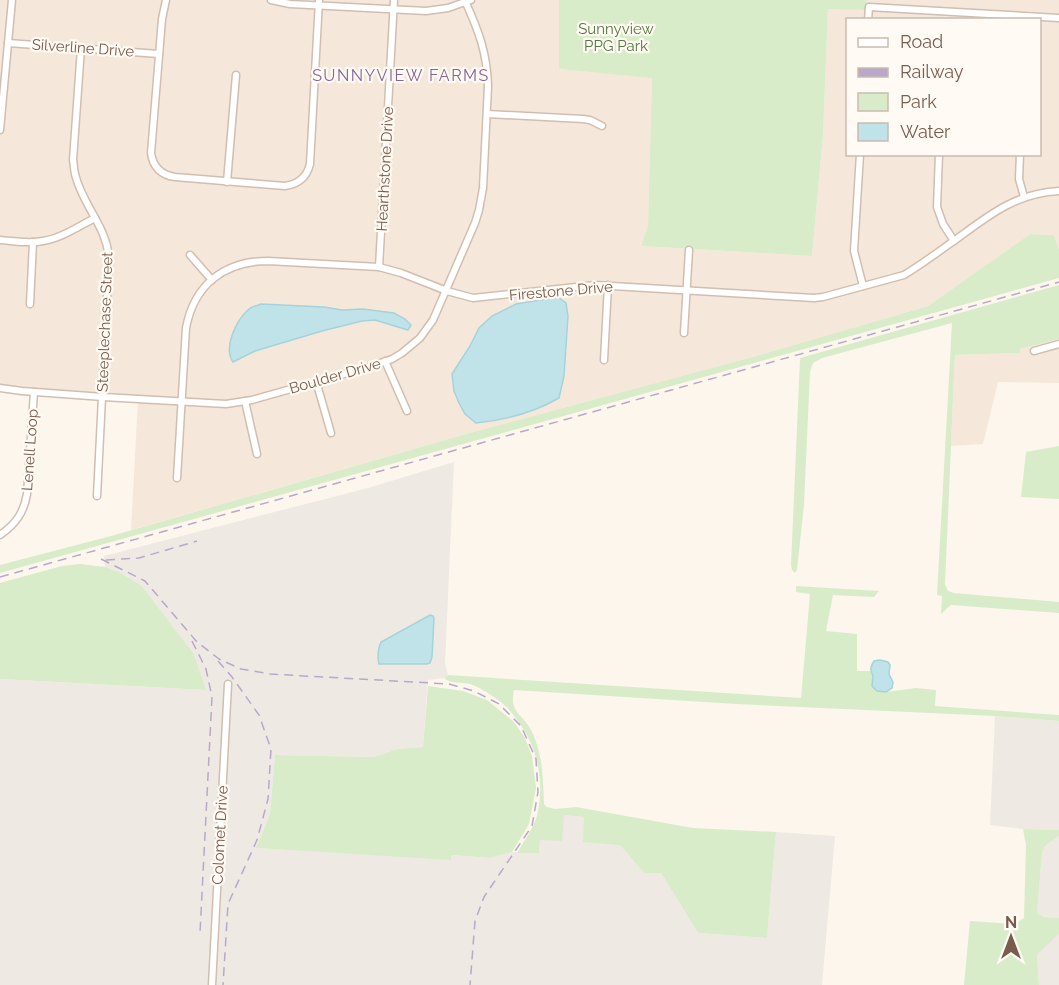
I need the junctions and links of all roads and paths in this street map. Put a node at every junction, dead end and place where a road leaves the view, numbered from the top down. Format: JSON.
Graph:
{"nodes":[{"id":1,"x":12,"y":0,"type":"edge"},
{"id":2,"x":166,"y":0,"type":"edge"},
{"id":3,"x":272,"y":0,"type":"edge"},
{"id":4,"x":394,"y":0,"type":"edge"},
{"id":5,"x":468,"y":1,"type":"edge"},
{"id":6,"x":319,"y":3,"type":"edge"},
{"id":7,"x":393,"y":10,"type":"junction"},
{"id":8,"x":945,"y":16,"type":"edge"},
{"id":9,"x":868,"y":18,"type":"edge"},
{"id":10,"x":1026,"y":18,"type":"edge"},
{"id":11,"x":1059,"y":18,"type":"edge"},
{"id":12,"x":8,"y":43,"type":"junction"},
{"id":13,"x":81,"y":48,"type":"junction"},
{"id":14,"x":159,"y":54,"type":"junction"},
{"id":15,"x":236,"y":75,"type":"dead end"},
{"id":16,"x":487,"y":114,"type":"junction"},
{"id":17,"x":602,"y":126,"type":"dead end"},
{"id":18,"x":0,"y":130,"type":"edge"},
{"id":19,"x":860,"y":156,"type":"edge"},
{"id":20,"x":939,"y":156,"type":"edge"},
{"id":21,"x":1020,"y":156,"type":"edge"},
{"id":22,"x":227,"y":182,"type":"junction"},
{"id":23,"x":1059,"y":191,"type":"edge"},
{"id":24,"x":1024,"y":197,"type":"junction"},
{"id":25,"x":95,"y":218,"type":"junction"},
{"id":26,"x":0,"y":240,"type":"edge"},
{"id":27,"x":954,"y":241,"type":"junction"},
{"id":28,"x":33,"y":242,"type":"junction"},
{"id":29,"x":688,"y":250,"type":"dead end"},
{"id":30,"x":190,"y":255,"type":"dead end"},
{"id":31,"x":380,"y":267,"type":"junction"},
{"id":32,"x":212,"y":280,"type":"junction"},
{"id":33,"x":609,"y":285,"type":"junction"},
{"id":34,"x":863,"y":286,"type":"junction"},
{"id":35,"x":686,"y":290,"type":"junction"},
{"id":36,"x":447,"y":291,"type":"junction"},
{"id":37,"x":30,"y":304,"type":"dead end"},
{"id":38,"x":684,"y":333,"type":"dead end"},
{"id":39,"x":1059,"y":345,"type":"edge"},
{"id":40,"x":1034,"y":351,"type":"dead end"},
{"id":41,"x":604,"y":360,"type":"dead end"},
{"id":42,"x":386,"y":361,"type":"junction"},
{"id":43,"x":316,"y":381,"type":"junction"},
{"id":44,"x":0,"y":388,"type":"edge"},
{"id":45,"x":34,"y":392,"type":"junction"},
{"id":46,"x":103,"y":397,"type":"junction"},
{"id":47,"x":245,"y":401,"type":"junction"},
{"id":48,"x":182,"y":402,"type":"junction"},
{"id":49,"x":407,"y":411,"type":"dead end"},
{"id":50,"x":331,"y":433,"type":"dead end"},
{"id":51,"x":257,"y":454,"type":"dead end"},
{"id":52,"x":177,"y":478,"type":"dead end"},
{"id":53,"x":98,"y":496,"type":"dead end"},
{"id":54,"x":0,"y":535,"type":"edge"},
{"id":55,"x":228,"y":684,"type":"dead end"},
{"id":56,"x":212,"y":985,"type":"edge"}],
"edges":[{"from":1,"to":12,"type":"street"},
{"from":2,"to":14,"type":"street"},
{"from":3,"to":6,"type":"street"},
{"from":4,"to":7,"type":"street","name":"Hearthstone Drive"},
{"from":5,"to":7,"type":"street"},
{"from":5,"to":16,"type":"street","name":"Boulder Drive"},
{"from":6,"to":7,"type":"street"},
{"from":6,"to":22,"type":"street"},
{"from":7,"to":31,"type":"street","name":"Hearthstone Drive"},
{"from":8,"to":9,"type":"street"},
{"from":8,"to":10,"type":"street"},
{"from":10,"to":11,"type":"street"},
{"from":12,"to":13,"type":"street","name":"Silverline Drive"},
{"from":12,"to":18,"type":"street"},
{"from":13,"to":14,"type":"street","name":"Silverline Drive"},
{"from":13,"to":25,"type":"street","name":"Steeplechase Street"},
{"from":14,"to":22,"type":"street"},
{"from":15,"to":22,"type":"street"},
{"from":16,"to":17,"type":"street"},
{"from":16,"to":36,"type":"street","name":"Boulder Drive"},
{"from":19,"to":34,"type":"street"},
{"from":20,"to":27,"type":"street"},
{"from":21,"to":24,"type":"street"},
{"from":23,"to":24,"type":"street","name":"Firestone Drive"},
{"from":24,"to":27,"type":"street","name":"Firestone Drive"},
{"from":25,"to":28,"type":"street"},
{"from":25,"to":46,"type":"street","name":"Steeplechase Street"},
{"from":26,"to":28,"type":"street"},
{"from":27,"to":34,"type":"street","name":"Firestone Drive"},
{"from":28,"to":37,"type":"street"},
{"from":29,"to":35,"type":"street"},
{"from":30,"to":32,"type":"street"},
{"from":31,"to":32,"type":"street","name":"Firestone Drive"},
{"from":31,"to":36,"type":"street","name":"Firestone Drive"},
{"from":32,"to":48,"type":"street","name":"Firestone Drive"},
{"from":33,"to":35,"type":"street","name":"Firestone Drive"},
{"from":33,"to":36,"type":"street","name":"Firestone Drive"},
{"from":33,"to":41,"type":"street"},
{"from":34,"to":35,"type":"street","name":"Firestone Drive"},
{"from":35,"to":38,"type":"street"},
{"from":36,"to":42,"type":"street","name":"Boulder Drive"},
{"from":39,"to":40,"type":"street"},
{"from":42,"to":43,"type":"street","name":"Boulder Drive"},
{"from":42,"to":49,"type":"street"},
{"from":43,"to":47,"type":"street","name":"Boulder Drive"},
{"from":43,"to":50,"type":"street"},
{"from":44,"to":45,"type":"street","name":"Boulder Drive"},
{"from":45,"to":46,"type":"street","name":"Boulder Drive"},
{"from":45,"to":54,"type":"street","name":"Lenell Loop"},
{"from":46,"to":48,"type":"street","name":"Boulder Drive"},
{"from":46,"to":53,"type":"street","name":"Steeplechase Street"},
{"from":47,"to":48,"type":"street","name":"Boulder Drive"},
{"from":47,"to":51,"type":"street"},
{"from":48,"to":52,"type":"street","name":"Firestone Drive"},
{"from":55,"to":56,"type":"street","name":"Colomet Drive"}]}
